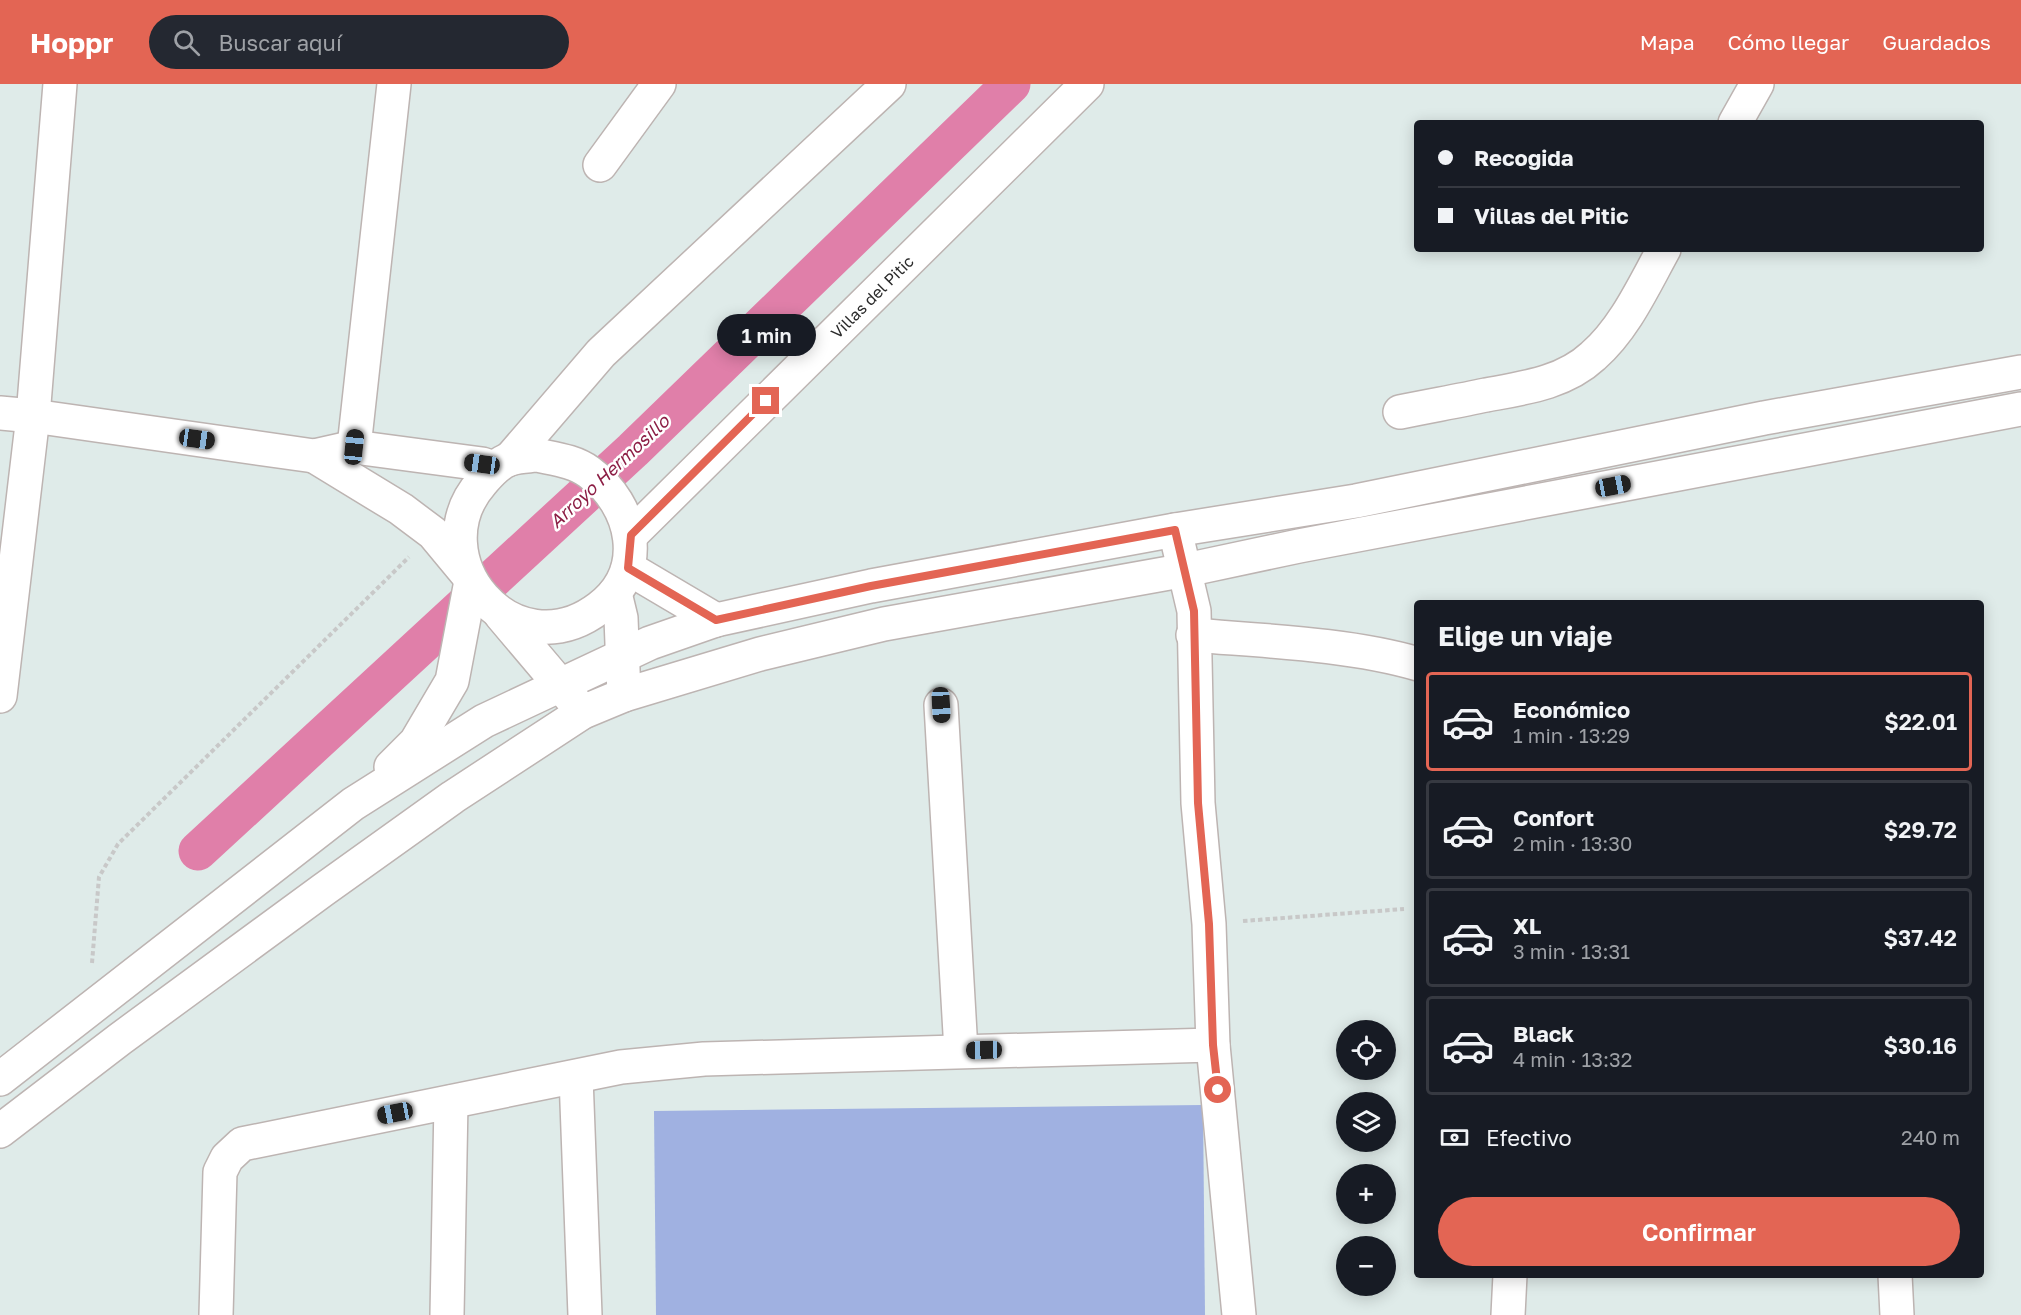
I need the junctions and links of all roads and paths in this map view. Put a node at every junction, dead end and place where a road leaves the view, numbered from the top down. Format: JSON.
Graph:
{"nodes":[{"id":1,"x":60,"y":84,"type":"edge"},
{"id":2,"x":394,"y":84,"type":"edge"},
{"id":3,"x":659,"y":84,"type":"edge"},
{"id":4,"x":889,"y":84,"type":"edge"},
{"id":5,"x":1087,"y":84,"type":"edge"},
{"id":6,"x":1757,"y":84,"type":"edge"},
{"id":7,"x":1737,"y":120,"type":"edge"},
{"id":8,"x":600,"y":165,"type":"dead end"},
{"id":9,"x":1662,"y":252,"type":"edge"},
{"id":10,"x":2021,"y":372,"type":"edge"},
{"id":11,"x":2021,"y":409,"type":"edge"},
{"id":12,"x":1400,"y":412,"type":"dead end"},
{"id":13,"x":0,"y":413,"type":"edge"},
{"id":14,"x":33,"y":416,"type":"junction"},
{"id":15,"x":354,"y":447,"type":"junction"},
{"id":16,"x":314,"y":456,"type":"junction"},
{"id":17,"x":502,"y":463,"type":"junction"},
{"id":18,"x":1175,"y":530,"type":"junction"},
{"id":19,"x":432,"y":534,"type":"junction"},
{"id":20,"x":631,"y":535,"type":"junction"},
{"id":21,"x":1186,"y":570,"type":"junction"},
{"id":22,"x":621,"y":580,"type":"junction"},
{"id":23,"x":479,"y":593,"type":"junction"},
{"id":24,"x":716,"y":620,"type":"junction"},
{"id":25,"x":1193,"y":635,"type":"junction"},
{"id":26,"x":621,"y":655,"type":"junction"},
{"id":27,"x":1414,"y":663,"type":"edge"},
{"id":28,"x":559,"y":684,"type":"junction"},
{"id":29,"x":624,"y":695,"type":"junction"},
{"id":30,"x":0,"y":696,"type":"edge"},
{"id":31,"x":941,"y":705,"type":"dead end"},
{"id":32,"x":583,"y":712,"type":"junction"},
{"id":33,"x":353,"y":804,"type":"junction"},
{"id":34,"x":1404,"y":909,"type":"dead end"},
{"id":35,"x":1209,"y":924,"type":"junction"},
{"id":36,"x":88,"y":1010,"type":"junction"},
{"id":37,"x":1213,"y":1045,"type":"junction"},
{"id":38,"x":961,"y":1051,"type":"junction"},
{"id":39,"x":576,"y":1077,"type":"junction"},
{"id":40,"x":0,"y":1079,"type":"edge"},
{"id":41,"x":451,"y":1102,"type":"junction"},
{"id":42,"x":0,"y":1131,"type":"edge"},
{"id":43,"x":1510,"y":1278,"type":"edge"},
{"id":44,"x":1895,"y":1278,"type":"edge"},
{"id":45,"x":216,"y":1315,"type":"edge"},
{"id":46,"x":447,"y":1315,"type":"edge"},
{"id":47,"x":585,"y":1315,"type":"edge"},
{"id":48,"x":1239,"y":1315,"type":"edge"},
{"id":49,"x":1508,"y":1315,"type":"edge"},
{"id":50,"x":1897,"y":1315,"type":"edge"}],
"edges":[{"from":1,"to":14,"type":"street"},
{"from":2,"to":15,"type":"street"},
{"from":3,"to":8,"type":"street"},
{"from":4,"to":17,"type":"street"},
{"from":5,"to":20,"type":"street","name":"Villas del Pitic"},
{"from":6,"to":7,"type":"street"},
{"from":9,"to":12,"type":"street"},
{"from":10,"to":18,"type":"street"},
{"from":11,"to":21,"type":"street"},
{"from":13,"to":14,"type":"street"},
{"from":14,"to":16,"type":"street"},
{"from":14,"to":30,"type":"street"},
{"from":15,"to":16,"type":"street"},
{"from":15,"to":17,"type":"street"},
{"from":16,"to":19,"type":"street"},
{"from":17,"to":20,"type":"street"},
{"from":17,"to":23,"type":"street"},
{"from":18,"to":21,"type":"street"},
{"from":18,"to":24,"type":"street"},
{"from":19,"to":23,"type":"street"},
{"from":19,"to":36,"type":"path"},
{"from":20,"to":22,"type":"street"},
{"from":21,"to":25,"type":"street"},
{"from":21,"to":29,"type":"street"},
{"from":22,"to":23,"type":"street"},
{"from":22,"to":24,"type":"street"},
{"from":22,"to":26,"type":"street"},
{"from":23,"to":28,"type":"street"},
{"from":23,"to":33,"type":"street"},
{"from":24,"to":26,"type":"street"},
{"from":25,"to":27,"type":"street"},
{"from":25,"to":35,"type":"street"},
{"from":26,"to":28,"type":"street"},
{"from":26,"to":29,"type":"street"},
{"from":28,"to":32,"type":"street"},
{"from":28,"to":33,"type":"street"},
{"from":29,"to":32,"type":"street"},
{"from":31,"to":38,"type":"street"},
{"from":32,"to":42,"type":"street"},
{"from":33,"to":36,"type":"street"},
{"from":34,"to":35,"type":"path"},
{"from":35,"to":37,"type":"street"},
{"from":36,"to":40,"type":"street"},
{"from":37,"to":38,"type":"street"},
{"from":37,"to":48,"type":"street"},
{"from":38,"to":39,"type":"street"},
{"from":39,"to":41,"type":"street"},
{"from":39,"to":47,"type":"street"},
{"from":41,"to":45,"type":"street"},
{"from":41,"to":46,"type":"street"},
{"from":43,"to":49,"type":"street"},
{"from":44,"to":50,"type":"street"}]}
